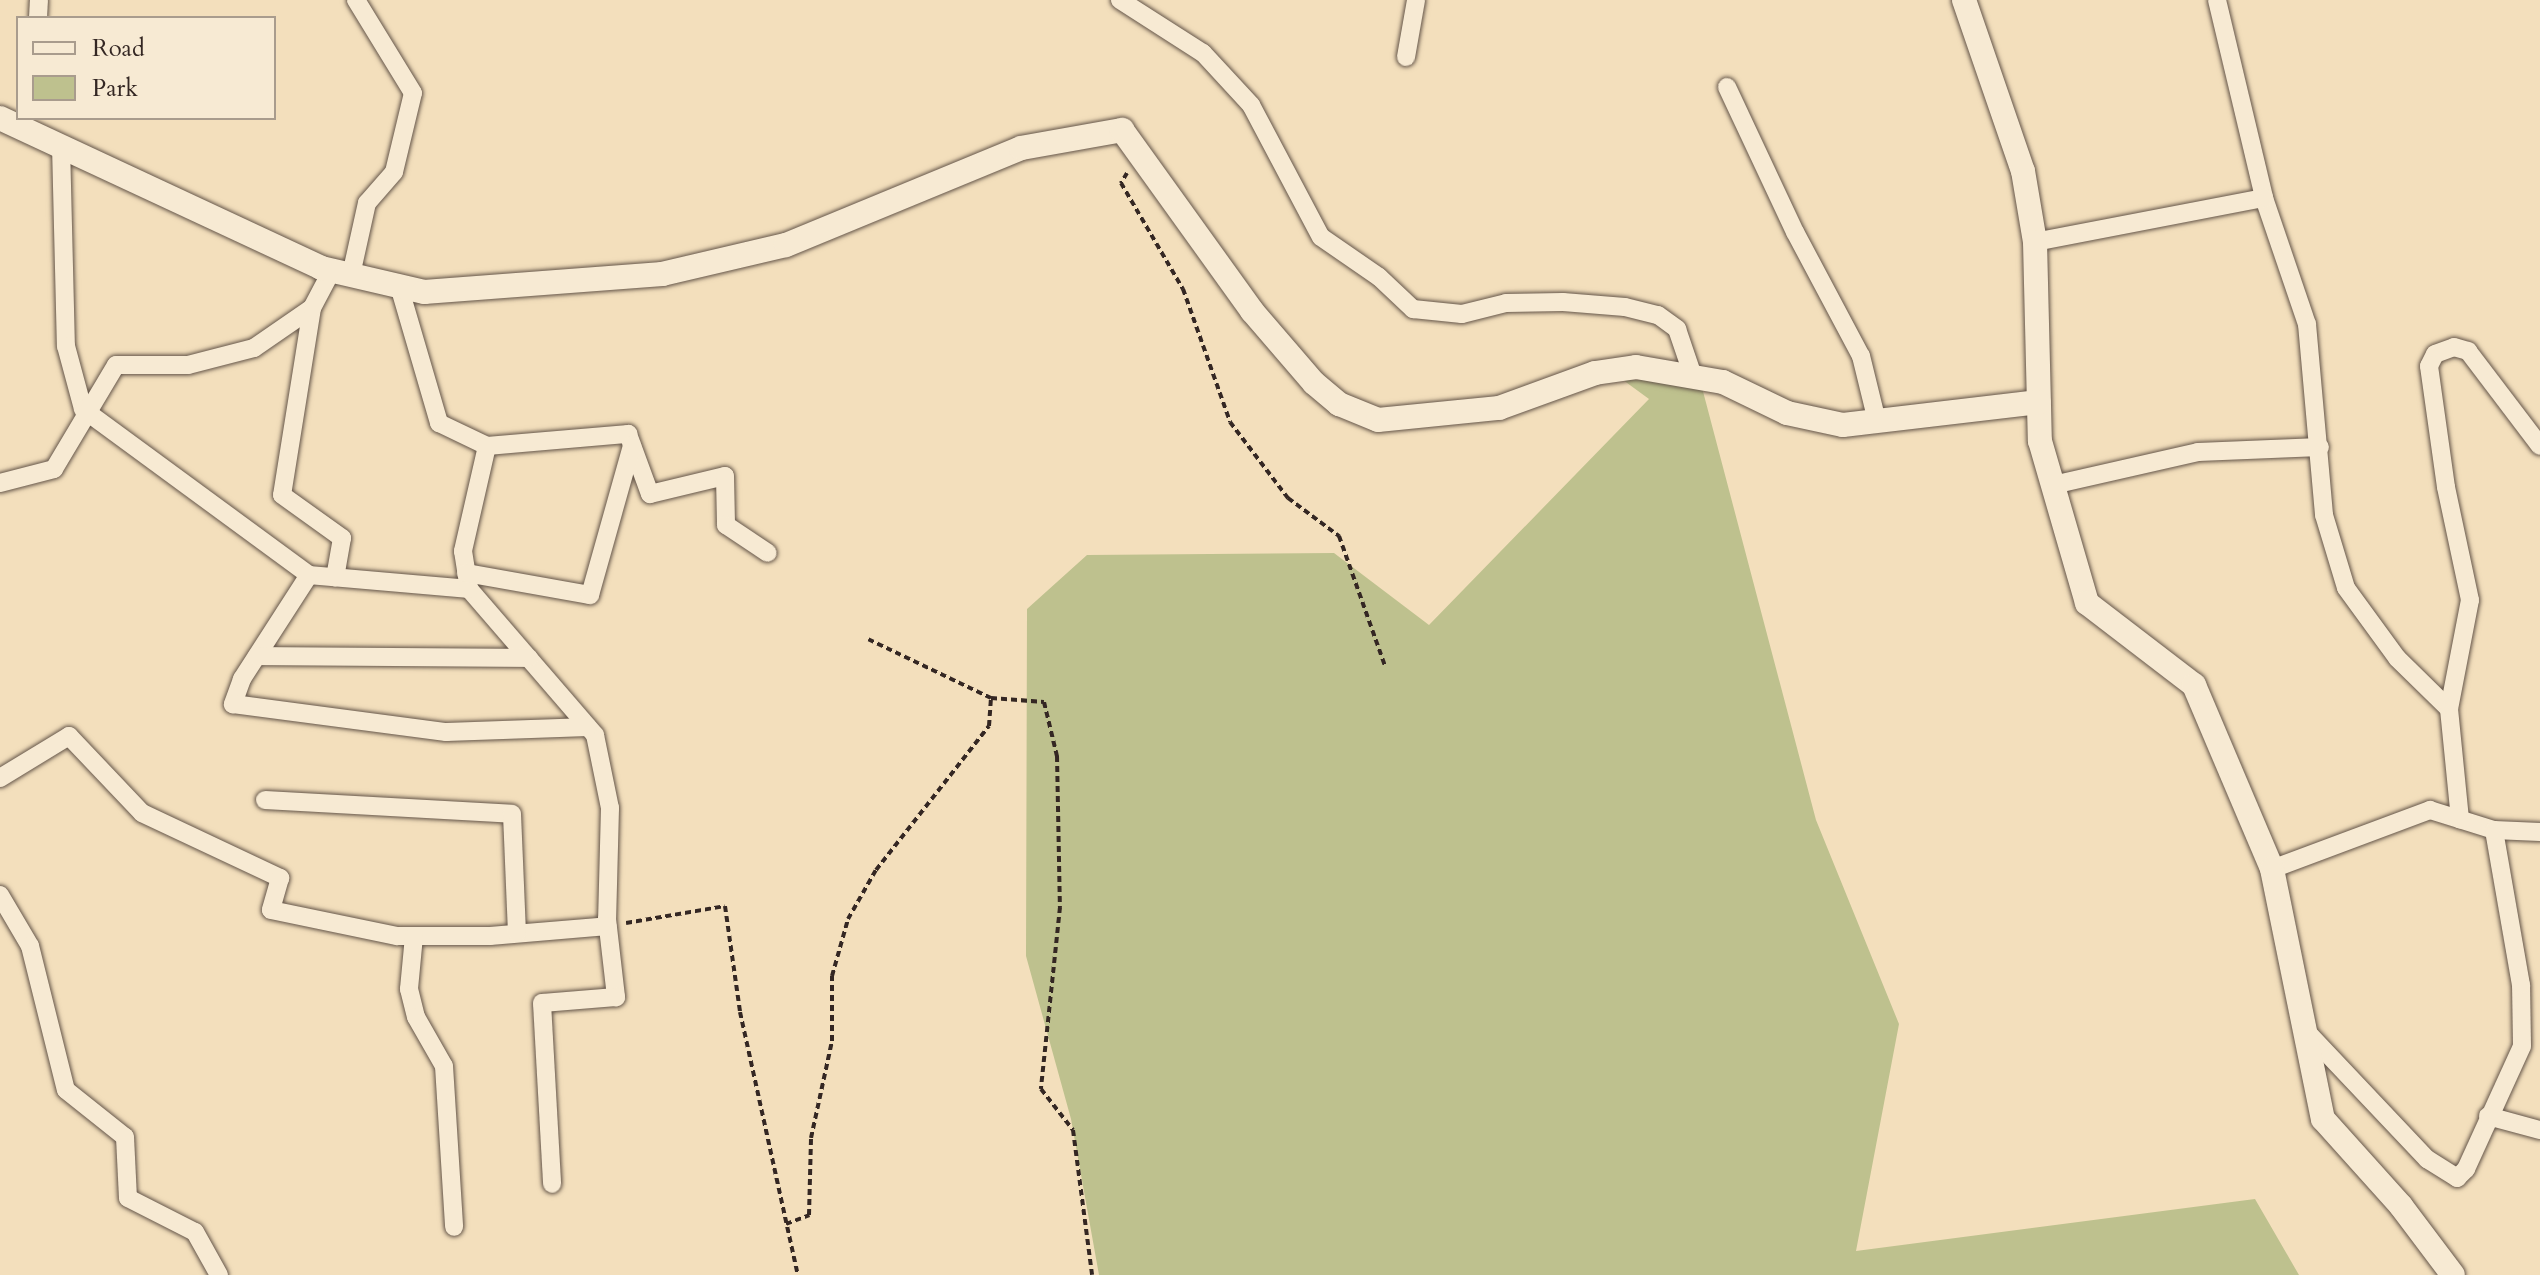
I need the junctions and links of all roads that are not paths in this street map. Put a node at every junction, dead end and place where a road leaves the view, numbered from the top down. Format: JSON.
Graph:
{"nodes":[{"id":1,"x":356,"y":0,"type":"edge"},
{"id":2,"x":1120,"y":0,"type":"edge"},
{"id":3,"x":1416,"y":0,"type":"edge"},
{"id":4,"x":1964,"y":0,"type":"edge"},
{"id":5,"x":2217,"y":0,"type":"edge"},
{"id":6,"x":1406,"y":57,"type":"dead end"},
{"id":7,"x":1727,"y":87,"type":"dead end"},
{"id":8,"x":0,"y":118,"type":"edge"},
{"id":9,"x":31,"y":125,"type":"edge"},
{"id":10,"x":61,"y":145,"type":"junction"},
{"id":11,"x":2264,"y":198,"type":"junction"},
{"id":12,"x":2035,"y":242,"type":"junction"},
{"id":13,"x":341,"y":272,"type":"junction"},
{"id":14,"x":399,"y":286,"type":"junction"},
{"id":15,"x":312,"y":308,"type":"junction"},
{"id":16,"x":1693,"y":376,"type":"junction"},
{"id":17,"x":2039,"y":402,"type":"junction"},
{"id":18,"x":88,"y":413,"type":"junction"},
{"id":19,"x":1877,"y":421,"type":"junction"},
{"id":20,"x":487,"y":446,"type":"junction"},
{"id":21,"x":632,"y":446,"type":"junction"},
{"id":22,"x":2540,"y":446,"type":"edge"},
{"id":23,"x":2320,"y":447,"type":"junction"},
{"id":24,"x":0,"y":483,"type":"edge"},
{"id":25,"x":2053,"y":485,"type":"junction"},
{"id":26,"x":768,"y":553,"type":"dead end"},
{"id":27,"x":309,"y":575,"type":"junction"},
{"id":28,"x":335,"y":577,"type":"junction"},
{"id":29,"x":468,"y":581,"type":"junction"},
{"id":30,"x":257,"y":656,"type":"junction"},
{"id":31,"x":529,"y":658,"type":"junction"},
{"id":32,"x":2449,"y":709,"type":"junction"},
{"id":33,"x":588,"y":727,"type":"junction"},
{"id":34,"x":0,"y":778,"type":"edge"},
{"id":35,"x":265,"y":800,"type":"dead end"},
{"id":36,"x":2460,"y":819,"type":"junction"},
{"id":37,"x":2494,"y":830,"type":"junction"},
{"id":38,"x":2540,"y":832,"type":"edge"},
{"id":39,"x":2272,"y":869,"type":"junction"},
{"id":40,"x":0,"y":895,"type":"edge"},
{"id":41,"x":608,"y":926,"type":"junction"},
{"id":42,"x":517,"y":933,"type":"junction"},
{"id":43,"x":414,"y":936,"type":"junction"},
{"id":44,"x":2305,"y":1030,"type":"junction"},
{"id":45,"x":2488,"y":1116,"type":"junction"},
{"id":46,"x":2540,"y":1130,"type":"edge"},
{"id":47,"x":552,"y":1184,"type":"dead end"},
{"id":48,"x":454,"y":1227,"type":"dead end"},
{"id":49,"x":219,"y":1275,"type":"edge"},
{"id":50,"x":2453,"y":1275,"type":"edge"}],
"edges":[{"from":1,"to":13,"type":"street"},
{"from":2,"to":16,"type":"street"},
{"from":3,"to":6,"type":"street"},
{"from":4,"to":12,"type":"street"},
{"from":5,"to":11,"type":"street"},
{"from":7,"to":19,"type":"street"},
{"from":8,"to":9,"type":"street"},
{"from":9,"to":10,"type":"street"},
{"from":10,"to":13,"type":"street"},
{"from":10,"to":18,"type":"street"},
{"from":11,"to":12,"type":"street"},
{"from":11,"to":23,"type":"street"},
{"from":12,"to":17,"type":"street"},
{"from":13,"to":14,"type":"street"},
{"from":13,"to":15,"type":"street"},
{"from":14,"to":16,"type":"street"},
{"from":14,"to":20,"type":"street"},
{"from":15,"to":18,"type":"street"},
{"from":15,"to":28,"type":"street"},
{"from":16,"to":19,"type":"street"},
{"from":17,"to":19,"type":"street"},
{"from":17,"to":25,"type":"street"},
{"from":18,"to":24,"type":"street"},
{"from":18,"to":27,"type":"street"},
{"from":20,"to":21,"type":"street"},
{"from":20,"to":29,"type":"street"},
{"from":21,"to":26,"type":"street"},
{"from":21,"to":29,"type":"street"},
{"from":22,"to":32,"type":"street"},
{"from":23,"to":25,"type":"street"},
{"from":23,"to":32,"type":"street"},
{"from":25,"to":39,"type":"street"},
{"from":27,"to":28,"type":"street"},
{"from":27,"to":30,"type":"street"},
{"from":28,"to":29,"type":"street"},
{"from":29,"to":31,"type":"street"},
{"from":30,"to":31,"type":"street"},
{"from":30,"to":33,"type":"street"},
{"from":31,"to":33,"type":"street"},
{"from":32,"to":36,"type":"street"},
{"from":33,"to":41,"type":"street"},
{"from":34,"to":43,"type":"street"},
{"from":35,"to":42,"type":"street"},
{"from":36,"to":37,"type":"street"},
{"from":36,"to":39,"type":"street"},
{"from":37,"to":38,"type":"street"},
{"from":37,"to":45,"type":"street"},
{"from":39,"to":44,"type":"street"},
{"from":40,"to":49,"type":"street"},
{"from":41,"to":42,"type":"street"},
{"from":41,"to":47,"type":"street"},
{"from":42,"to":43,"type":"street"},
{"from":43,"to":48,"type":"street"},
{"from":44,"to":45,"type":"street"},
{"from":44,"to":50,"type":"street"},
{"from":45,"to":46,"type":"street"}]}
